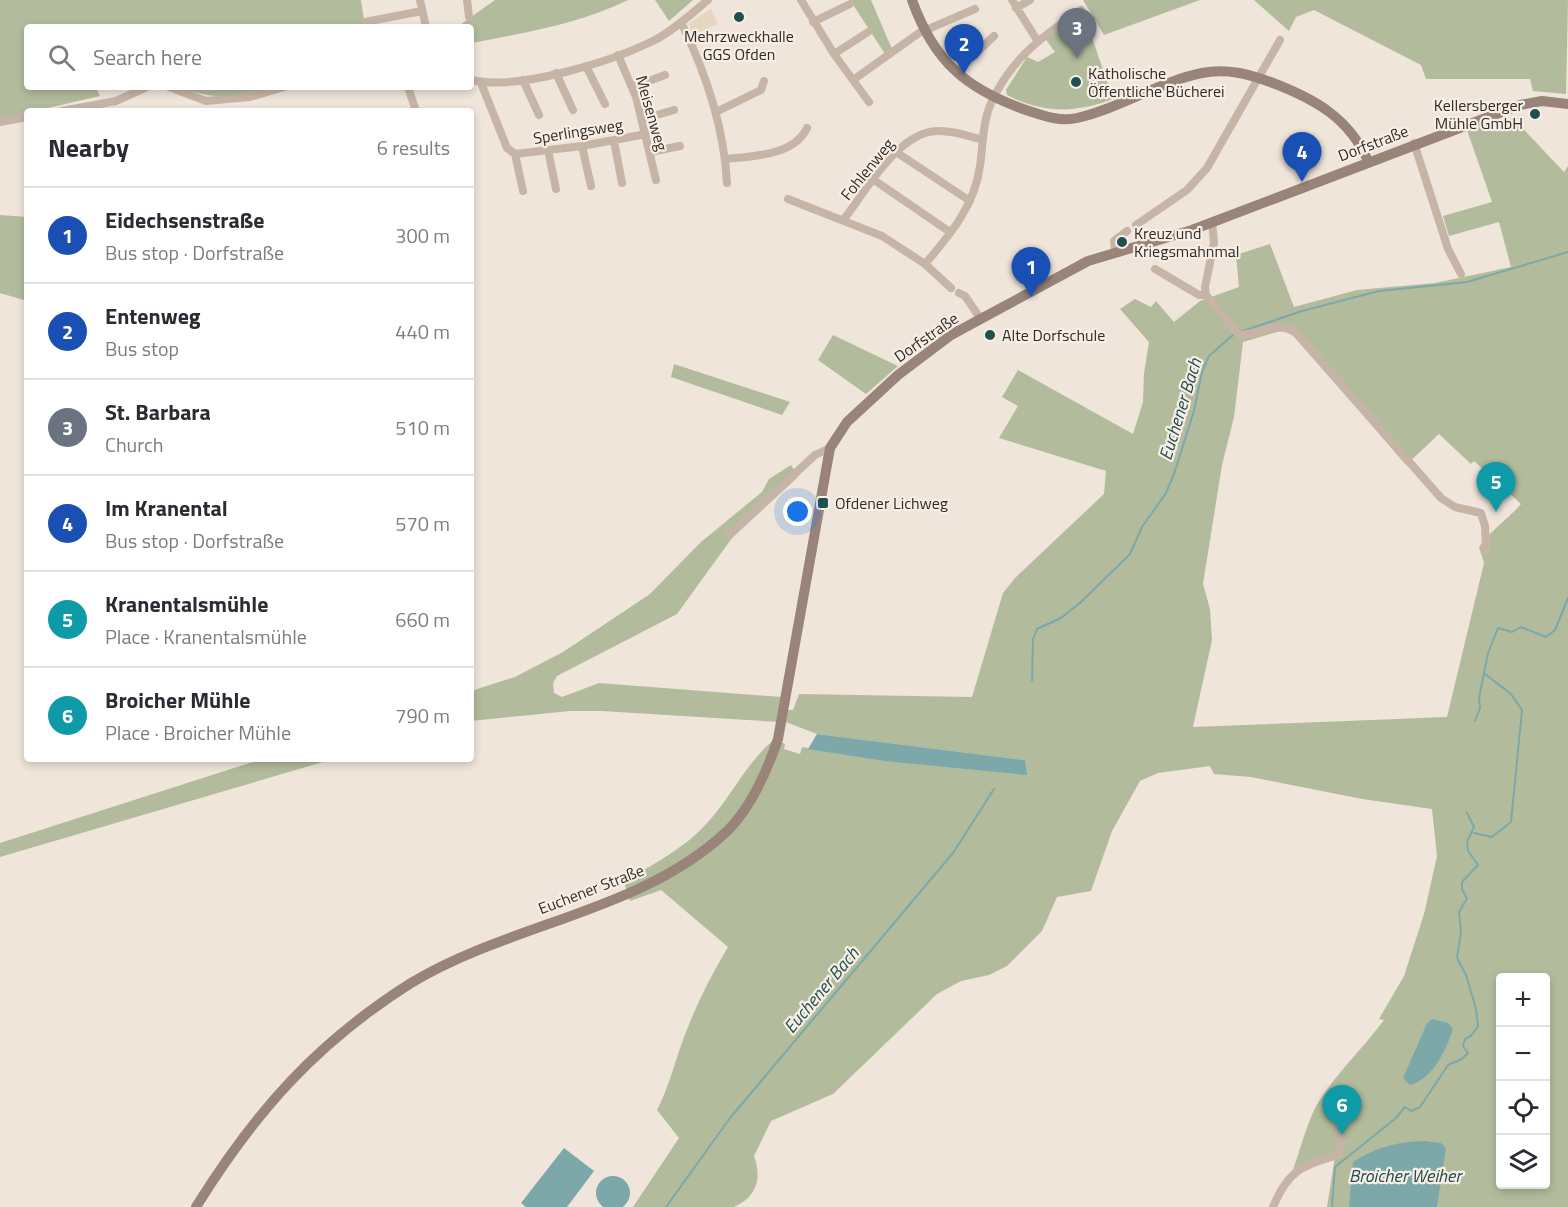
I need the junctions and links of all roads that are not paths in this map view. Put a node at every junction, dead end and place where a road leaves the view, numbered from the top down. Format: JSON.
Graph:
{"nodes":[{"id":1,"x":420,"y":0,"type":"edge"},
{"id":2,"x":468,"y":0,"type":"edge"},
{"id":3,"x":708,"y":0,"type":"edge"},
{"id":4,"x":801,"y":0,"type":"edge"},
{"id":5,"x":912,"y":0,"type":"edge"},
{"id":6,"x":1030,"y":0,"type":"edge"},
{"id":7,"x":850,"y":4,"type":"dead end"},
{"id":8,"x":1014,"y":4,"type":"edge"},
{"id":9,"x":975,"y":9,"type":"dead end"},
{"id":10,"x":1081,"y":10,"type":"dead end"},
{"id":11,"x":422,"y":11,"type":"junction"},
{"id":12,"x":470,"y":17,"type":"dead end"},
{"id":13,"x":365,"y":22,"type":"dead end"},
{"id":14,"x":681,"y":22,"type":"junction"},
{"id":15,"x":813,"y":22,"type":"junction"},
{"id":16,"x":425,"y":24,"type":"edge"},
{"id":17,"x":924,"y":31,"type":"junction"},
{"id":18,"x":868,"y":32,"type":"dead end"},
{"id":19,"x":994,"y":36,"type":"dead end"},
{"id":20,"x":1037,"y":39,"type":"junction"},
{"id":21,"x":1280,"y":40,"type":"dead end"},
{"id":22,"x":834,"y":54,"type":"junction"},
{"id":23,"x":618,"y":55,"type":"junction"},
{"id":24,"x":586,"y":66,"type":"junction"},
{"id":25,"x":956,"y":72,"type":"junction"},
{"id":26,"x":556,"y":74,"type":"junction"},
{"id":27,"x":665,"y":75,"type":"dead end"},
{"id":28,"x":1259,"y":78,"type":"junction"},
{"id":29,"x":523,"y":80,"type":"junction"},
{"id":30,"x":474,"y":81,"type":"edge"},
{"id":31,"x":764,"y":81,"type":"dead end"},
{"id":32,"x":853,"y":81,"type":"junction"},
{"id":33,"x":481,"y":83,"type":"junction"},
{"id":34,"x":633,"y":87,"type":"junction"},
{"id":35,"x":140,"y":90,"type":"edge"},
{"id":36,"x":177,"y":90,"type":"edge"},
{"id":37,"x":274,"y":90,"type":"edge"},
{"id":38,"x":409,"y":90,"type":"edge"},
{"id":39,"x":994,"y":97,"type":"junction"},
{"id":40,"x":869,"y":102,"type":"dead end"},
{"id":41,"x":604,"y":104,"type":"dead end"},
{"id":42,"x":1568,"y":104,"type":"edge"},
{"id":43,"x":77,"y":108,"type":"edge"},
{"id":44,"x":415,"y":108,"type":"edge"},
{"id":45,"x":573,"y":110,"type":"dead end"},
{"id":46,"x":674,"y":110,"type":"dead end"},
{"id":47,"x":716,"y":112,"type":"junction"},
{"id":48,"x":539,"y":115,"type":"dead end"},
{"id":49,"x":24,"y":118,"type":"edge"},
{"id":50,"x":643,"y":119,"type":"junction"},
{"id":51,"x":0,"y":122,"type":"edge"},
{"id":52,"x":807,"y":128,"type":"dead end"},
{"id":53,"x":646,"y":134,"type":"junction"},
{"id":54,"x":983,"y":140,"type":"junction"},
{"id":55,"x":614,"y":141,"type":"junction"},
{"id":56,"x":1414,"y":143,"type":"junction"},
{"id":57,"x":582,"y":146,"type":"junction"},
{"id":58,"x":680,"y":146,"type":"dead end"},
{"id":59,"x":548,"y":150,"type":"junction"},
{"id":60,"x":650,"y":152,"type":"junction"},
{"id":61,"x":896,"y":152,"type":"junction"},
{"id":62,"x":515,"y":154,"type":"junction"},
{"id":63,"x":725,"y":159,"type":"junction"},
{"id":64,"x":1368,"y":161,"type":"junction"},
{"id":65,"x":656,"y":180,"type":"dead end"},
{"id":66,"x":874,"y":180,"type":"junction"},
{"id":67,"x":622,"y":183,"type":"dead end"},
{"id":68,"x":727,"y":183,"type":"dead end"},
{"id":69,"x":591,"y":186,"type":"dead end"},
{"id":70,"x":556,"y":189,"type":"dead end"},
{"id":71,"x":523,"y":191,"type":"dead end"},
{"id":72,"x":788,"y":199,"type":"dead end"},
{"id":73,"x":970,"y":201,"type":"junction"},
{"id":74,"x":844,"y":219,"type":"junction"},
{"id":75,"x":1212,"y":222,"type":"junction"},
{"id":76,"x":1136,"y":225,"type":"dead end"},
{"id":77,"x":1127,"y":231,"type":"dead end"},
{"id":78,"x":950,"y":232,"type":"junction"},
{"id":79,"x":1115,"y":252,"type":"junction"},
{"id":80,"x":925,"y":264,"type":"junction"},
{"id":81,"x":1155,"y":269,"type":"dead end"},
{"id":82,"x":1461,"y":274,"type":"dead end"},
{"id":83,"x":951,"y":288,"type":"dead end"},
{"id":84,"x":959,"y":293,"type":"dead end"},
{"id":85,"x":1206,"y":295,"type":"junction"},
{"id":86,"x":980,"y":318,"type":"junction"},
{"id":87,"x":830,"y":448,"type":"junction"},
{"id":88,"x":822,"y":483,"type":"joint"},
{"id":89,"x":729,"y":535,"type":"dead end"},
{"id":90,"x":1486,"y":550,"type":"dead end"},
{"id":91,"x":1336,"y":1128,"type":"dead end"},
{"id":92,"x":196,"y":1207,"type":"edge"},
{"id":93,"x":1273,"y":1207,"type":"edge"}],
"edges":[{"from":1,"to":11,"type":"street"},
{"from":2,"to":12,"type":"street"},
{"from":3,"to":14,"type":"street"},
{"from":4,"to":15,"type":"street"},
{"from":5,"to":17,"type":"main road"},
{"from":6,"to":8,"type":"street"},
{"from":7,"to":15,"type":"street"},
{"from":8,"to":20,"type":"street"},
{"from":9,"to":17,"type":"street"},
{"from":10,"to":20,"type":"street"},
{"from":11,"to":13,"type":"street"},
{"from":11,"to":16,"type":"street"},
{"from":14,"to":23,"type":"street"},
{"from":14,"to":47,"type":"street"},
{"from":15,"to":22,"type":"street"},
{"from":17,"to":25,"type":"main road"},
{"from":17,"to":32,"type":"street"},
{"from":18,"to":22,"type":"street"},
{"from":19,"to":25,"type":"street"},
{"from":20,"to":39,"type":"street"},
{"from":21,"to":28,"type":"street"},
{"from":22,"to":32,"type":"street"},
{"from":23,"to":24,"type":"street"},
{"from":23,"to":34,"type":"street","name":"Meisenweg"},
{"from":24,"to":26,"type":"street"},
{"from":24,"to":41,"type":"street"},
{"from":25,"to":39,"type":"main road"},
{"from":26,"to":29,"type":"street"},
{"from":26,"to":45,"type":"street"},
{"from":27,"to":34,"type":"street"},
{"from":28,"to":39,"type":"main road"},
{"from":28,"to":64,"type":"main road"},
{"from":28,"to":76,"type":"street"},
{"from":29,"to":33,"type":"street"},
{"from":29,"to":48,"type":"street"},
{"from":30,"to":33,"type":"street"},
{"from":31,"to":47,"type":"street"},
{"from":32,"to":40,"type":"street"},
{"from":33,"to":62,"type":"street"},
{"from":34,"to":50,"type":"street","name":"Meisenweg"},
{"from":35,"to":43,"type":"street"},
{"from":36,"to":37,"type":"street"},
{"from":38,"to":44,"type":"street"},
{"from":39,"to":54,"type":"street"},
{"from":42,"to":56,"type":"main road","name":"Dorfstraße"},
{"from":46,"to":50,"type":"street"},
{"from":47,"to":63,"type":"street"},
{"from":49,"to":51,"type":"street"},
{"from":50,"to":53,"type":"street","name":"Meisenweg"},
{"from":52,"to":63,"type":"street"},
{"from":53,"to":55,"type":"street","name":"Sperlingsweg"},
{"from":53,"to":60,"type":"street","name":"Meisenweg"},
{"from":54,"to":61,"type":"street","name":"Fohlenweg"},
{"from":54,"to":73,"type":"street"},
{"from":55,"to":57,"type":"street","name":"Sperlingsweg"},
{"from":55,"to":67,"type":"street"},
{"from":56,"to":64,"type":"main road","name":"Dorfstraße"},
{"from":56,"to":82,"type":"street"},
{"from":57,"to":59,"type":"street","name":"Sperlingsweg"},
{"from":57,"to":69,"type":"street"},
{"from":58,"to":60,"type":"street"},
{"from":59,"to":62,"type":"street","name":"Sperlingsweg"},
{"from":59,"to":70,"type":"street"},
{"from":60,"to":65,"type":"street","name":"Meisenweg"},
{"from":61,"to":66,"type":"street","name":"Fohlenweg"},
{"from":61,"to":73,"type":"street"},
{"from":62,"to":71,"type":"street"},
{"from":63,"to":68,"type":"street"},
{"from":64,"to":75,"type":"main road","name":"Dorfstraße"},
{"from":66,"to":74,"type":"street","name":"Fohlenweg"},
{"from":66,"to":78,"type":"street"},
{"from":72,"to":74,"type":"street"},
{"from":73,"to":78,"type":"street"},
{"from":74,"to":80,"type":"street"},
{"from":75,"to":79,"type":"main road","name":"Dorfstraße"},
{"from":75,"to":85,"type":"street"},
{"from":77,"to":79,"type":"street"},
{"from":78,"to":80,"type":"street"},
{"from":79,"to":86,"type":"main road","name":"Dorfstraße"},
{"from":80,"to":83,"type":"street"},
{"from":81,"to":85,"type":"street"},
{"from":84,"to":86,"type":"street"},
{"from":85,"to":90,"type":"street"},
{"from":86,"to":87,"type":"main road","name":"Dorfstraße"},
{"from":87,"to":88,"type":"main road","name":"Dorfstraße"},
{"from":87,"to":89,"type":"street","name":"Dorfstraße"},
{"from":88,"to":92,"type":"main road","name":"Euchener Straße"},
{"from":91,"to":93,"type":"street"}]}
